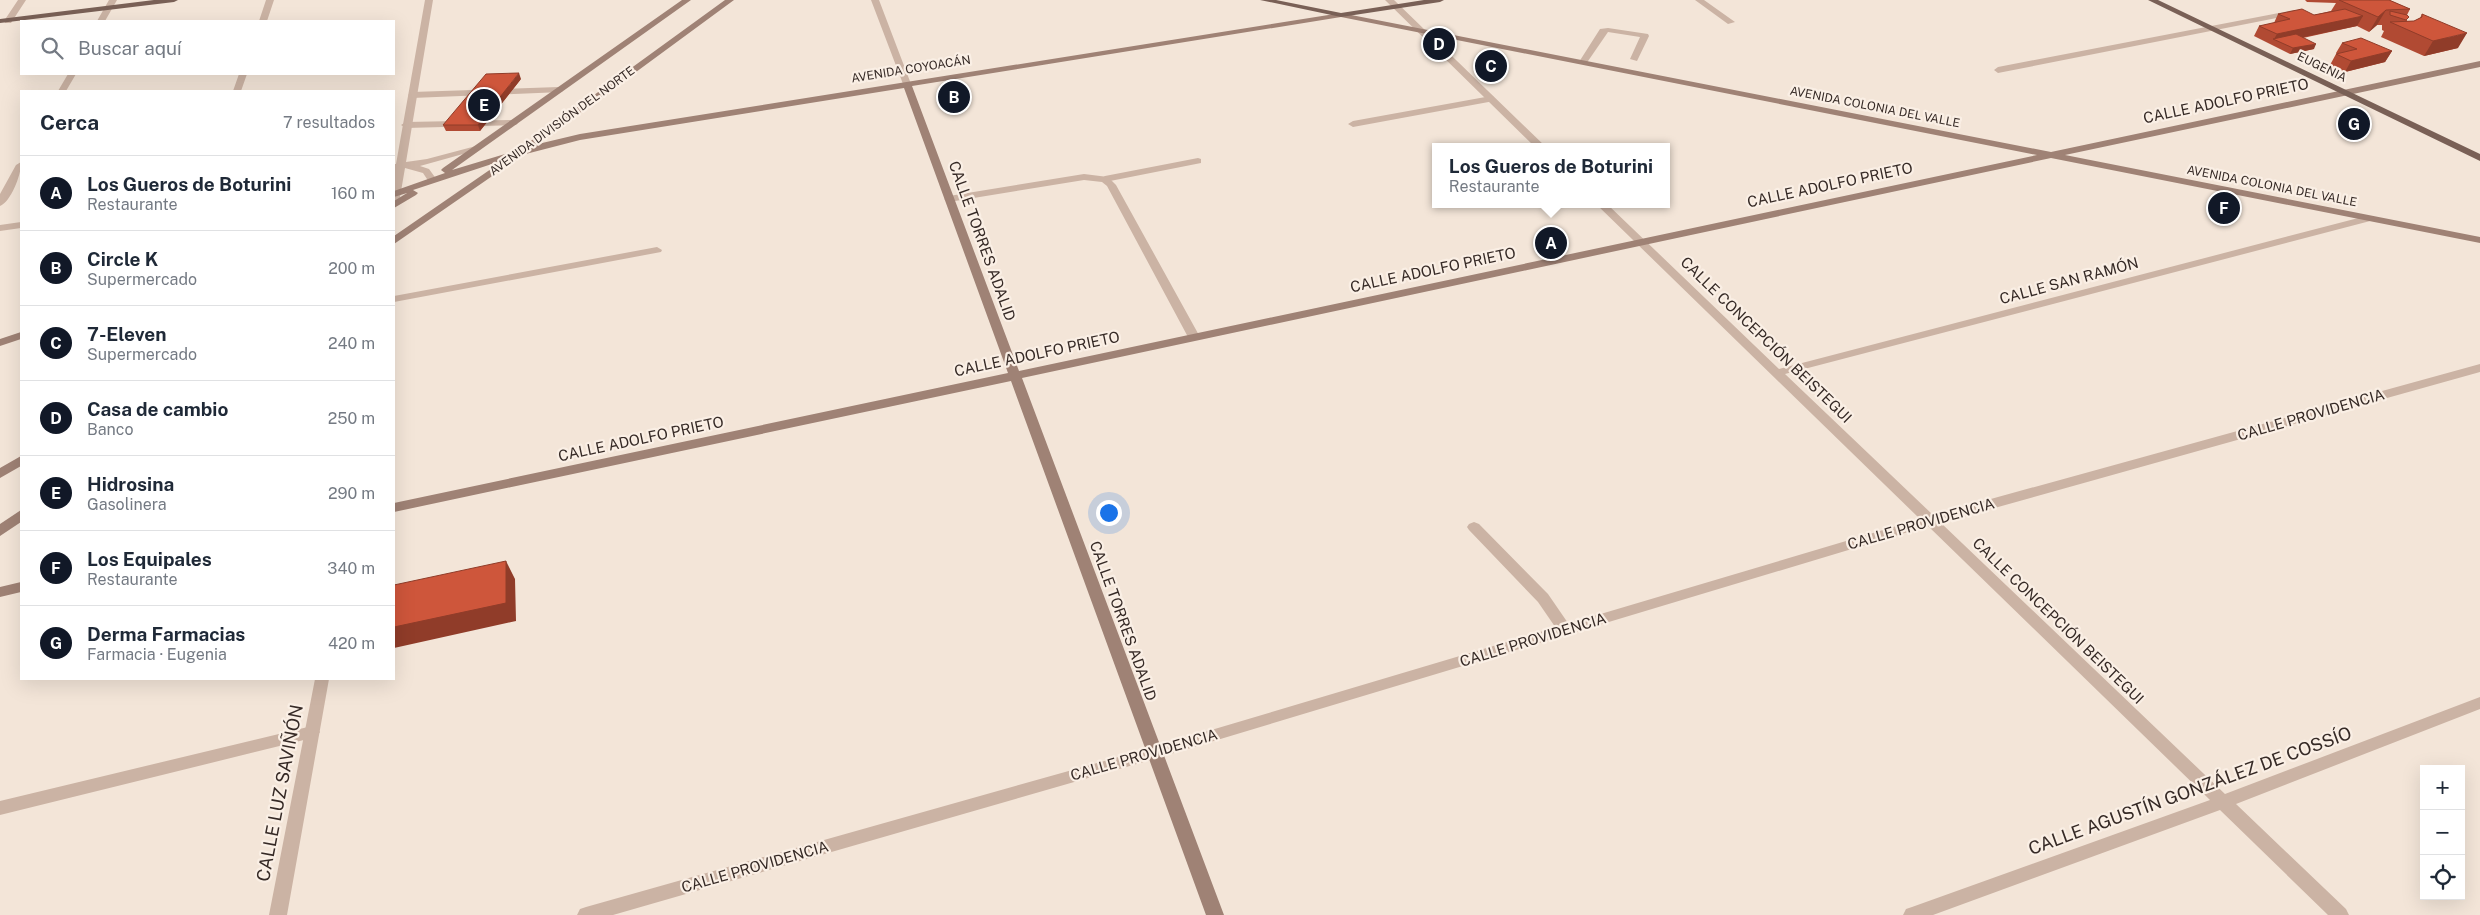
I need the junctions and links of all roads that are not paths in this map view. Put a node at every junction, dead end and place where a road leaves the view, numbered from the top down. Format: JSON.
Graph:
{"nodes":[{"id":1,"x":22,"y":0,"type":"edge"},
{"id":2,"x":113,"y":0,"type":"edge"},
{"id":3,"x":174,"y":0,"type":"edge"},
{"id":4,"x":270,"y":0,"type":"edge"},
{"id":5,"x":429,"y":0,"type":"edge"},
{"id":6,"x":687,"y":0,"type":"edge"},
{"id":7,"x":730,"y":0,"type":"edge"},
{"id":8,"x":875,"y":0,"type":"edge"},
{"id":9,"x":1264,"y":0,"type":"edge"},
{"id":10,"x":1389,"y":0,"type":"edge"},
{"id":11,"x":1440,"y":0,"type":"edge"},
{"id":12,"x":1699,"y":0,"type":"edge"},
{"id":13,"x":2152,"y":0,"type":"edge"},
{"id":14,"x":1396,"y":7,"type":"junction"},
{"id":15,"x":108,"y":8,"type":"junction"},
{"id":16,"x":2294,"y":12,"type":"edge"},
{"id":17,"x":1341,"y":15,"type":"junction"},
{"id":18,"x":102,"y":20,"type":"edge"},
{"id":19,"x":262,"y":20,"type":"edge"},
{"id":20,"x":4,"y":21,"type":"edge"},
{"id":21,"x":1731,"y":22,"type":"dead end"},
{"id":22,"x":2212,"y":28,"type":"junction"},
{"id":23,"x":1420,"y":30,"type":"junction"},
{"id":24,"x":1634,"y":59,"type":"dead end"},
{"id":25,"x":1583,"y":62,"type":"junction"},
{"id":26,"x":2480,"y":64,"type":"edge"},
{"id":27,"x":1998,"y":70,"type":"dead end"},
{"id":28,"x":71,"y":75,"type":"edge"},
{"id":29,"x":243,"y":75,"type":"edge"},
{"id":30,"x":907,"y":84,"type":"junction"},
{"id":31,"x":63,"y":90,"type":"edge"},
{"id":32,"x":237,"y":90,"type":"edge"},
{"id":33,"x":559,"y":90,"type":"junction"},
{"id":34,"x":2345,"y":92,"type":"junction"},
{"id":35,"x":412,"y":94,"type":"junction"},
{"id":36,"x":1491,"y":99,"type":"junction"},
{"id":37,"x":513,"y":123,"type":"junction"},
{"id":38,"x":1354,"y":124,"type":"dead end"},
{"id":39,"x":406,"y":125,"type":"junction"},
{"id":40,"x":1537,"y":143,"type":"edge"},
{"id":41,"x":476,"y":149,"type":"junction"},
{"id":42,"x":525,"y":149,"type":"junction"},
{"id":43,"x":2050,"y":155,"type":"junction"},
{"id":44,"x":2480,"y":158,"type":"edge"},
{"id":45,"x":1198,"y":161,"type":"dead end"},
{"id":46,"x":396,"y":166,"type":"edge"},
{"id":47,"x":20,"y":167,"type":"edge"},
{"id":48,"x":1105,"y":179,"type":"junction"},
{"id":49,"x":432,"y":180,"type":"junction"},
{"id":50,"x":395,"y":182,"type":"edge"},
{"id":51,"x":395,"y":198,"type":"edge"},
{"id":52,"x":949,"y":199,"type":"junction"},
{"id":53,"x":0,"y":203,"type":"edge"},
{"id":54,"x":1605,"y":208,"type":"edge"},
{"id":55,"x":2370,"y":218,"type":"junction"},
{"id":56,"x":20,"y":225,"type":"edge"},
{"id":57,"x":0,"y":228,"type":"edge"},
{"id":58,"x":2480,"y":240,"type":"edge"},
{"id":59,"x":395,"y":241,"type":"edge"},
{"id":60,"x":1641,"y":242,"type":"junction"},
{"id":61,"x":657,"y":250,"type":"dead end"},
{"id":62,"x":395,"y":299,"type":"edge"},
{"id":63,"x":20,"y":335,"type":"edge"},
{"id":64,"x":1194,"y":337,"type":"junction"},
{"id":65,"x":0,"y":343,"type":"edge"},
{"id":66,"x":2480,"y":368,"type":"edge"},
{"id":67,"x":1776,"y":373,"type":"junction"},
{"id":68,"x":1015,"y":375,"type":"junction"},
{"id":69,"x":20,"y":461,"type":"edge"},
{"id":70,"x":0,"y":474,"type":"edge"},
{"id":71,"x":395,"y":508,"type":"edge"},
{"id":72,"x":20,"y":516,"type":"edge"},
{"id":73,"x":1930,"y":520,"type":"junction"},
{"id":74,"x":1474,"y":527,"type":"dead end"},
{"id":75,"x":0,"y":530,"type":"edge"},
{"id":76,"x":20,"y":587,"type":"edge"},
{"id":77,"x":0,"y":592,"type":"edge"},
{"id":78,"x":1565,"y":630,"type":"junction"},
{"id":79,"x":322,"y":680,"type":"edge"},
{"id":80,"x":2480,"y":703,"type":"edge"},
{"id":81,"x":312,"y":732,"type":"junction"},
{"id":82,"x":1154,"y":753,"type":"junction"},
{"id":83,"x":2223,"y":802,"type":"junction"},
{"id":84,"x":0,"y":808,"type":"edge"},
{"id":85,"x":278,"y":915,"type":"edge"},
{"id":86,"x":586,"y":915,"type":"edge"},
{"id":87,"x":1214,"y":915,"type":"edge"},
{"id":88,"x":1912,"y":915,"type":"edge"},
{"id":89,"x":2340,"y":915,"type":"edge"}],
"edges":[{"from":1,"to":20,"type":"street"},
{"from":2,"to":15,"type":"street"},
{"from":3,"to":15,"type":"main road"},
{"from":4,"to":19,"type":"street"},
{"from":5,"to":35,"type":"street"},
{"from":6,"to":33,"type":"street","name":"AVENIDA DIVISIÓN DEL NORTE"},
{"from":7,"to":42,"type":"street","name":"AVENIDA DIVISIÓN DEL NORTE"},
{"from":8,"to":30,"type":"street","name":"CALLE TORRES ADALID"},
{"from":9,"to":17,"type":"main road","name":"AVENIDA COLONIA DEL VALLE"},
{"from":10,"to":14,"type":"street"},
{"from":11,"to":14,"type":"main road","name":"AVENIDA COYOACÁN"},
{"from":12,"to":21,"type":"street"},
{"from":13,"to":22,"type":"main road","name":"EUGENIA"},
{"from":14,"to":17,"type":"main road","name":"AVENIDA COYOACÁN"},
{"from":14,"to":23,"type":"street"},
{"from":15,"to":18,"type":"street"},
{"from":15,"to":20,"type":"main road"},
{"from":16,"to":22,"type":"street"},
{"from":17,"to":23,"type":"street","name":"AVENIDA COLONIA DEL VALLE"},
{"from":17,"to":30,"type":"street","name":"AVENIDA COYOACÁN"},
{"from":22,"to":27,"type":"street"},
{"from":22,"to":34,"type":"main road","name":"EUGENIA"},
{"from":23,"to":25,"type":"street","name":"AVENIDA COLONIA DEL VALLE"},
{"from":23,"to":36,"type":"street"},
{"from":24,"to":25,"type":"street"},
{"from":25,"to":43,"type":"street","name":"AVENIDA COLONIA DEL VALLE"},
{"from":26,"to":34,"type":"street","name":"CALLE ADOLFO PRIETO"},
{"from":28,"to":31,"type":"street"},
{"from":29,"to":32,"type":"street"},
{"from":30,"to":42,"type":"street","name":"AVENIDA COYOACÁN"},
{"from":30,"to":52,"type":"street","name":"CALLE TORRES ADALID"},
{"from":33,"to":35,"type":"street"},
{"from":33,"to":37,"type":"street","name":"AVENIDA DIVISIÓN DEL NORTE"},
{"from":34,"to":43,"type":"street","name":"CALLE ADOLFO PRIETO"},
{"from":34,"to":44,"type":"main road","name":"EUGENIA"},
{"from":35,"to":39,"type":"street"},
{"from":36,"to":38,"type":"street"},
{"from":36,"to":40,"type":"street"},
{"from":37,"to":39,"type":"street"},
{"from":37,"to":41,"type":"street","name":"AVENIDA DIVISIÓN DEL NORTE"},
{"from":39,"to":46,"type":"street"},
{"from":41,"to":46,"type":"street"},
{"from":41,"to":49,"type":"street","name":"AVENIDA DIVISIÓN DEL NORTE"},
{"from":42,"to":49,"type":"street","name":"AVENIDA COYOACÁN"},
{"from":42,"to":59,"type":"street","name":"AVENIDA DIVISIÓN DEL NORTE"},
{"from":43,"to":55,"type":"street","name":"AVENIDA COLONIA DEL VALLE"},
{"from":43,"to":60,"type":"street","name":"CALLE ADOLFO PRIETO"},
{"from":45,"to":48,"type":"street"},
{"from":46,"to":49,"type":"street"},
{"from":46,"to":50,"type":"street"},
{"from":47,"to":53,"type":"street"},
{"from":48,"to":52,"type":"street"},
{"from":48,"to":64,"type":"street"},
{"from":49,"to":51,"type":"street","name":"AVENIDA DIVISIÓN DEL NORTE"},
{"from":52,"to":68,"type":"street","name":"CALLE TORRES ADALID"},
{"from":54,"to":60,"type":"street","name":"CALLE CONCEPCIÓN BEISTEGUI"},
{"from":55,"to":58,"type":"street","name":"AVENIDA COLONIA DEL VALLE"},
{"from":55,"to":67,"type":"street","name":"CALLE SAN RAMÓN"},
{"from":56,"to":57,"type":"street"},
{"from":60,"to":64,"type":"street","name":"CALLE ADOLFO PRIETO"},
{"from":60,"to":67,"type":"street","name":"CALLE CONCEPCIÓN BEISTEGUI"},
{"from":61,"to":62,"type":"street"},
{"from":63,"to":65,"type":"street"},
{"from":64,"to":68,"type":"street","name":"CALLE ADOLFO PRIETO"},
{"from":66,"to":73,"type":"street","name":"CALLE PROVIDENCIA"},
{"from":67,"to":73,"type":"street","name":"CALLE CONCEPCIÓN BEISTEGUI"},
{"from":68,"to":71,"type":"street","name":"CALLE ADOLFO PRIETO"},
{"from":68,"to":82,"type":"street","name":"CALLE TORRES ADALID"},
{"from":69,"to":70,"type":"street"},
{"from":72,"to":75,"type":"street"},
{"from":73,"to":78,"type":"street","name":"CALLE PROVIDENCIA"},
{"from":73,"to":83,"type":"street","name":"CALLE CONCEPCIÓN BEISTEGUI"},
{"from":74,"to":78,"type":"street"},
{"from":76,"to":77,"type":"street"},
{"from":78,"to":82,"type":"street","name":"CALLE PROVIDENCIA"},
{"from":79,"to":81,"type":"street","name":"CALLE LUZ SAVIÑÓN"},
{"from":80,"to":83,"type":"street","name":"CALLE AGUSTÍN GONZÁLEZ DE COSSÍO"},
{"from":81,"to":84,"type":"street"},
{"from":81,"to":85,"type":"street","name":"CALLE LUZ SAVIÑÓN"},
{"from":82,"to":86,"type":"street","name":"CALLE PROVIDENCIA"},
{"from":82,"to":87,"type":"street","name":"CALLE TORRES ADALID"},
{"from":83,"to":88,"type":"street","name":"CALLE AGUSTÍN GONZÁLEZ DE COSSÍO"},
{"from":83,"to":89,"type":"street","name":"CALLE CONCEPCIÓN BEISTEGUI"}]}
